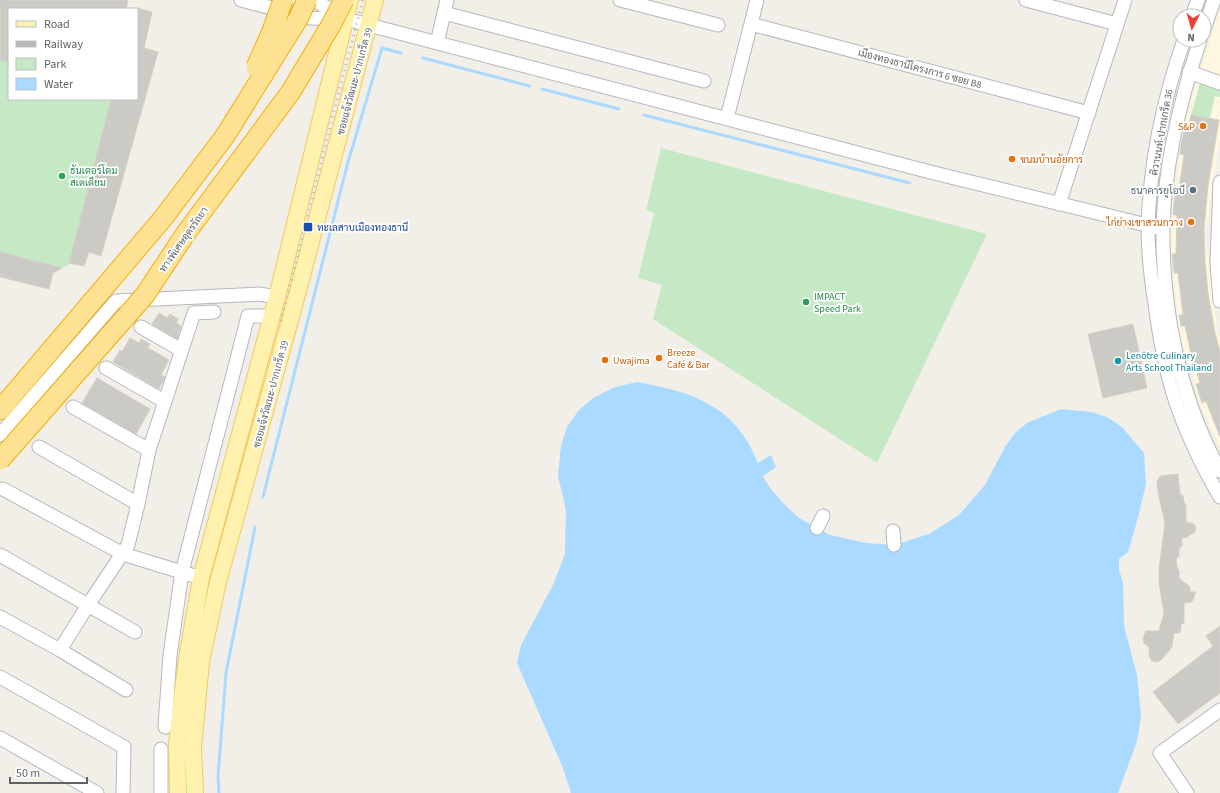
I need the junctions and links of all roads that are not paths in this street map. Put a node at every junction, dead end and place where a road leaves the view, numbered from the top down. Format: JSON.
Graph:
{"nodes":[{"id":1,"x":241,"y":0,"type":"edge"},
{"id":2,"x":282,"y":0,"type":"edge"},
{"id":3,"x":307,"y":0,"type":"edge"},
{"id":4,"x":314,"y":0,"type":"edge"},
{"id":5,"x":344,"y":0,"type":"edge"},
{"id":6,"x":350,"y":0,"type":"edge"},
{"id":7,"x":375,"y":0,"type":"edge"},
{"id":8,"x":447,"y":0,"type":"edge"},
{"id":9,"x":620,"y":0,"type":"edge"},
{"id":10,"x":757,"y":0,"type":"edge"},
{"id":11,"x":1026,"y":0,"type":"edge"},
{"id":12,"x":1125,"y":0,"type":"edge"},
{"id":13,"x":444,"y":13,"type":"junction"},
{"id":14,"x":346,"y":19,"type":"junction"},
{"id":15,"x":751,"y":24,"type":"junction"},
{"id":16,"x":1117,"y":24,"type":"junction"},
{"id":17,"x":369,"y":25,"type":"junction"},
{"id":18,"x":718,"y":25,"type":"dead end"},
{"id":19,"x":437,"y":43,"type":"junction"},
{"id":20,"x":1181,"y":48,"type":"edge"},
{"id":21,"x":1197,"y":48,"type":"edge"},
{"id":22,"x":1189,"y":72,"type":"junction"},
{"id":23,"x":704,"y":81,"type":"dead end"},
{"id":24,"x":1220,"y":83,"type":"edge"},
{"id":25,"x":1089,"y":113,"type":"junction"},
{"id":26,"x":727,"y":118,"type":"junction"},
{"id":27,"x":225,"y":136,"type":"junction"},
{"id":28,"x":1220,"y":182,"type":"edge"},
{"id":29,"x":1220,"y":196,"type":"edge"},
{"id":30,"x":1060,"y":204,"type":"junction"},
{"id":31,"x":1148,"y":226,"type":"junction"},
{"id":32,"x":1163,"y":229,"type":"junction"},
{"id":33,"x":277,"y":297,"type":"junction"},
{"id":34,"x":1220,"y":301,"type":"edge"},
{"id":35,"x":214,"y":312,"type":"dead end"},
{"id":36,"x":271,"y":316,"type":"junction"},
{"id":37,"x":141,"y":327,"type":"dead end"},
{"id":38,"x":181,"y":350,"type":"junction"},
{"id":39,"x":106,"y":368,"type":"dead end"},
{"id":40,"x":164,"y":401,"type":"junction"},
{"id":41,"x":73,"y":407,"type":"dead end"},
{"id":42,"x":0,"y":410,"type":"edge"},
{"id":43,"x":0,"y":435,"type":"edge"},
{"id":44,"x":39,"y":447,"type":"dead end"},
{"id":45,"x":149,"y":450,"type":"junction"},
{"id":46,"x":0,"y":460,"type":"edge"},
{"id":47,"x":1220,"y":471,"type":"edge"},
{"id":48,"x":3,"y":489,"type":"dead end"},
{"id":49,"x":1220,"y":497,"type":"edge"},
{"id":50,"x":138,"y":504,"type":"junction"},
{"id":51,"x":893,"y":530,"type":"dead end"},
{"id":52,"x":894,"y":545,"type":"dead end"},
{"id":53,"x":123,"y":554,"type":"junction"},
{"id":54,"x":0,"y":555,"type":"edge"},
{"id":55,"x":182,"y":572,"type":"junction"},
{"id":56,"x":201,"y":578,"type":"junction"},
{"id":57,"x":88,"y":605,"type":"junction"},
{"id":58,"x":0,"y":617,"type":"edge"},
{"id":59,"x":135,"y":632,"type":"dead end"},
{"id":60,"x":60,"y":650,"type":"junction"},
{"id":61,"x":0,"y":677,"type":"edge"},
{"id":62,"x":126,"y":690,"type":"dead end"},
{"id":63,"x":1220,"y":710,"type":"edge"},
{"id":64,"x":165,"y":727,"type":"dead end"},
{"id":65,"x":0,"y":738,"type":"edge"},
{"id":66,"x":161,"y":749,"type":"dead end"},
{"id":67,"x":97,"y":793,"type":"edge"},
{"id":68,"x":123,"y":793,"type":"edge"},
{"id":69,"x":161,"y":793,"type":"edge"},
{"id":70,"x":178,"y":793,"type":"edge"},
{"id":71,"x":195,"y":793,"type":"edge"},
{"id":72,"x":1188,"y":793,"type":"edge"}],
"edges":[{"from":1,"to":14,"type":"street"},
{"from":2,"to":27,"type":"highway","bridge":true},
{"from":3,"to":27,"type":"highway","bridge":true},
{"from":4,"to":14,"type":"street"},
{"from":5,"to":46,"type":"highway","name":"ทางพิเศษอุดรรัถยา","bridge":true},
{"from":6,"to":14,"type":"main road","name":"ซอยแจ้งวัฒนะ-ปากเกร็ด 39"},
{"from":7,"to":17,"type":"main road","name":"ซอยแจ้งวัฒนะ-ปากเกร็ด 39"},
{"from":8,"to":13,"type":"street"},
{"from":9,"to":18,"type":"street"},
{"from":10,"to":15,"type":"street"},
{"from":11,"to":16,"type":"street"},
{"from":12,"to":16,"type":"street"},
{"from":13,"to":19,"type":"street"},
{"from":13,"to":23,"type":"street"},
{"from":14,"to":17,"type":"street"},
{"from":14,"to":33,"type":"main road","name":"ซอยแจ้งวัฒนะ-ปากเกร็ด 39"},
{"from":15,"to":25,"type":"street","name":"เมืองทองธานีโครงการ 6 ซอย B8"},
{"from":15,"to":26,"type":"street"},
{"from":16,"to":25,"type":"street"},
{"from":17,"to":19,"type":"street"},
{"from":17,"to":71,"type":"main road","name":"ซอยแจ้งวัฒนะ-ปากเกร็ด 39"},
{"from":19,"to":26,"type":"street"},
{"from":20,"to":31,"type":"street","name":"ติวานนท์-ปากเกร็ด 36"},
{"from":21,"to":22,"type":"street"},
{"from":22,"to":24,"type":"street"},
{"from":22,"to":32,"type":"street"},
{"from":25,"to":30,"type":"street"},
{"from":26,"to":30,"type":"street"},
{"from":27,"to":42,"type":"highway"},
{"from":28,"to":29,"type":"street"},
{"from":29,"to":34,"type":"street"},
{"from":30,"to":31,"type":"street"},
{"from":31,"to":32,"type":"street"},
{"from":31,"to":49,"type":"street","name":"ติวานนท์-ปากเกร็ด 36"},
{"from":32,"to":47,"type":"street"},
{"from":33,"to":36,"type":"main road","name":"ซอยแจ้งวัฒนะ-ปากเกร็ด 39"},
{"from":33,"to":43,"type":"street"},
{"from":35,"to":38,"type":"street"},
{"from":36,"to":55,"type":"street"},
{"from":36,"to":56,"type":"main road","name":"ซอยแจ้งวัฒนะ-ปากเกร็ด 39"},
{"from":37,"to":38,"type":"street"},
{"from":38,"to":40,"type":"street"},
{"from":39,"to":40,"type":"street"},
{"from":40,"to":45,"type":"street"},
{"from":41,"to":45,"type":"street"},
{"from":44,"to":50,"type":"street"},
{"from":45,"to":50,"type":"street"},
{"from":48,"to":53,"type":"street"},
{"from":50,"to":53,"type":"street"},
{"from":51,"to":52,"type":"street"},
{"from":53,"to":55,"type":"street"},
{"from":53,"to":57,"type":"street"},
{"from":54,"to":57,"type":"street"},
{"from":55,"to":56,"type":"street"},
{"from":55,"to":64,"type":"street"},
{"from":56,"to":70,"type":"main road","name":"ซอยแจ้งวัฒนะ-ปากเกร็ด 39"},
{"from":57,"to":59,"type":"street"},
{"from":57,"to":60,"type":"street"},
{"from":58,"to":60,"type":"street"},
{"from":60,"to":62,"type":"street"},
{"from":61,"to":68,"type":"street"},
{"from":63,"to":72,"type":"street"},
{"from":65,"to":67,"type":"street"},
{"from":66,"to":69,"type":"street"}]}
